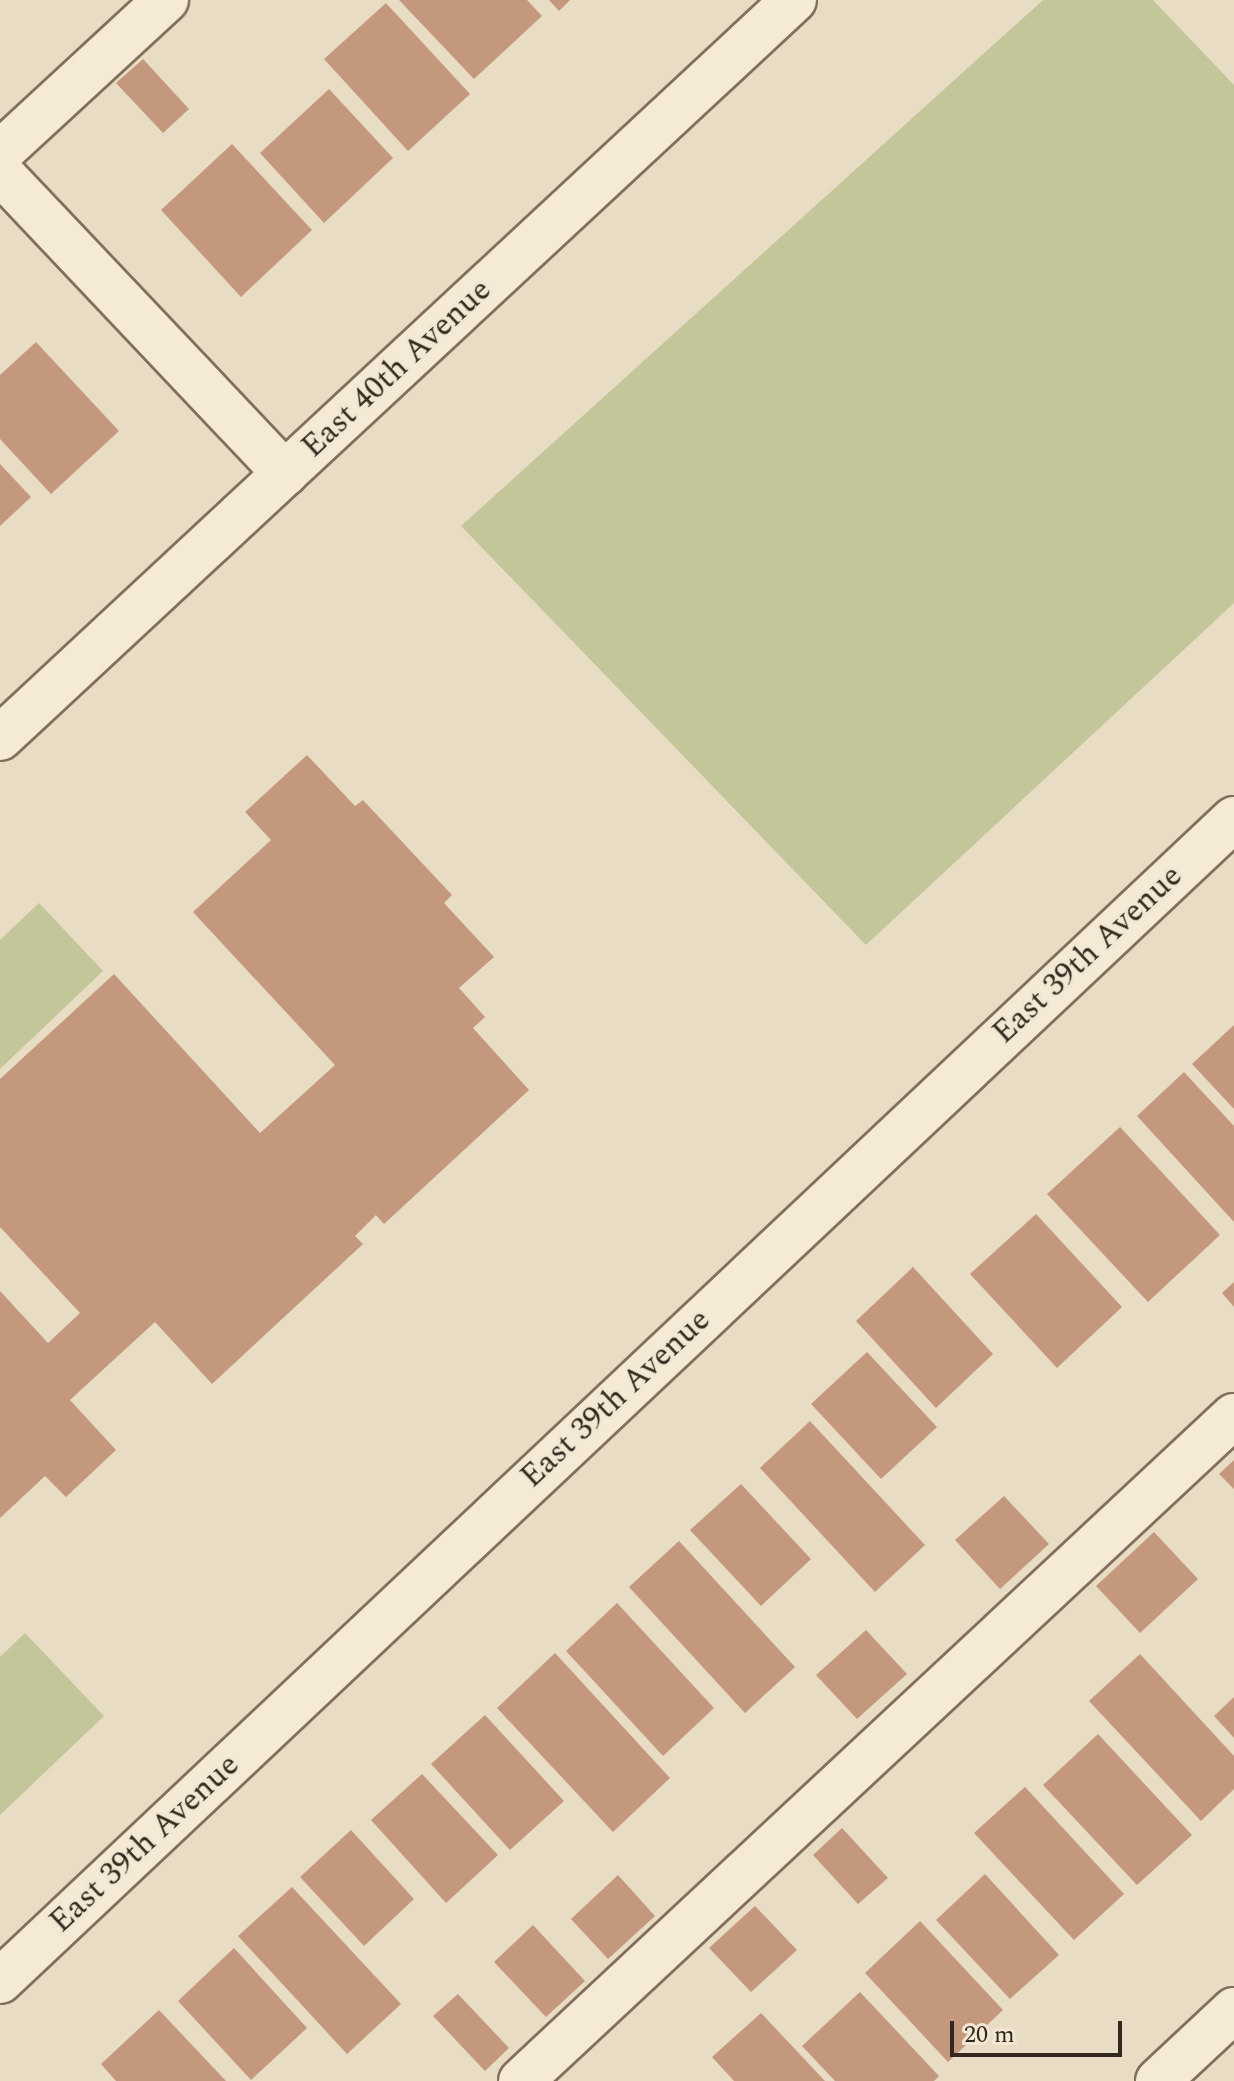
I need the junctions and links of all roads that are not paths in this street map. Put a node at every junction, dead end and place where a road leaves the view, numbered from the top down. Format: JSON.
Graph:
{"nodes":[{"id":1,"x":166,"y":0,"type":"edge"},
{"id":2,"x":794,"y":0,"type":"edge"},
{"id":3,"x":0,"y":153,"type":"edge"},
{"id":4,"x":0,"y":172,"type":"edge"},
{"id":5,"x":285,"y":473,"type":"junction"},
{"id":6,"x":0,"y":738,"type":"edge"},
{"id":7,"x":1234,"y":819,"type":"edge"},
{"id":8,"x":1234,"y":1416,"type":"edge"},
{"id":9,"x":0,"y":1981,"type":"edge"},
{"id":10,"x":1234,"y":2010,"type":"edge"},
{"id":11,"x":521,"y":2081,"type":"edge"},
{"id":12,"x":1158,"y":2081,"type":"edge"}],
"edges":[{"from":1,"to":3,"type":"street"},
{"from":2,"to":5,"type":"street","name":"East 40th Avenue"},
{"from":4,"to":5,"type":"street"},
{"from":5,"to":6,"type":"street","name":"East 40th Avenue"},
{"from":7,"to":9,"type":"street","name":"East 39th Avenue"},
{"from":8,"to":11,"type":"street"},
{"from":10,"to":12,"type":"street"}]}
